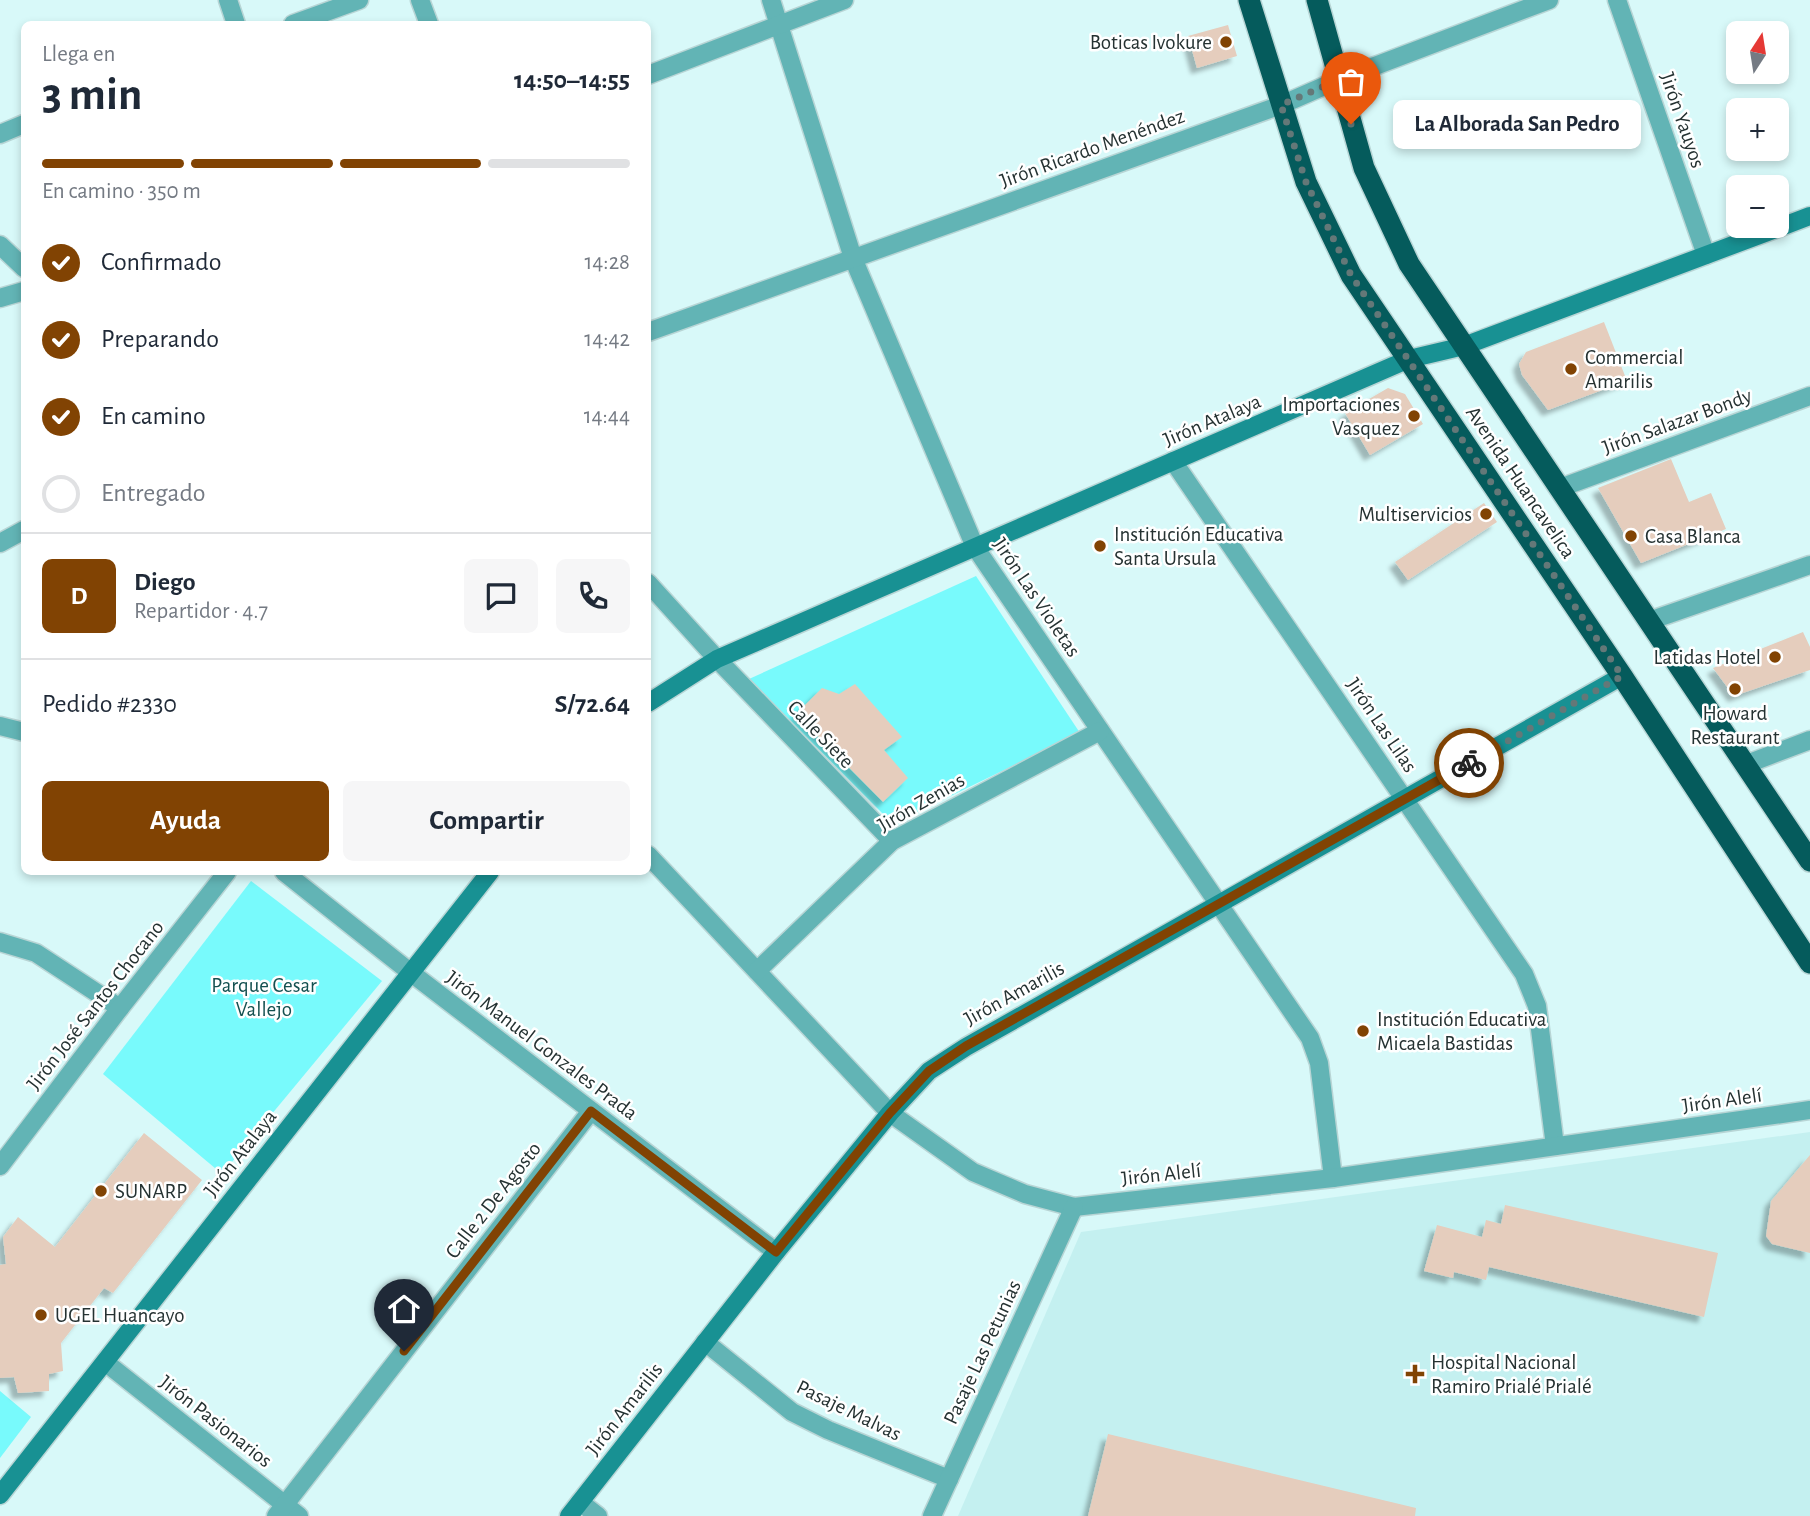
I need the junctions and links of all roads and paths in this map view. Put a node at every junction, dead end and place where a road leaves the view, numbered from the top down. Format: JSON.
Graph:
{"nodes":[{"id":1,"x":228,"y":0,"type":"edge"},
{"id":2,"x":359,"y":0,"type":"edge"},
{"id":3,"x":421,"y":0,"type":"edge"},
{"id":4,"x":771,"y":0,"type":"edge"},
{"id":5,"x":844,"y":0,"type":"edge"},
{"id":6,"x":1249,"y":0,"type":"edge"},
{"id":7,"x":1317,"y":0,"type":"edge"},
{"id":8,"x":1549,"y":0,"type":"edge"},
{"id":9,"x":1617,"y":0,"type":"edge"},
{"id":10,"x":235,"y":21,"type":"edge"},
{"id":11,"x":301,"y":21,"type":"edge"},
{"id":12,"x":428,"y":21,"type":"edge"},
{"id":13,"x":779,"y":25,"type":"junction"},
{"id":14,"x":651,"y":74,"type":"edge"},
{"id":15,"x":1338,"y":80,"type":"junction"},
{"id":16,"x":1281,"y":105,"type":"junction"},
{"id":17,"x":21,"y":125,"type":"edge"},
{"id":18,"x":0,"y":134,"type":"edge"},
{"id":19,"x":1810,"y":216,"type":"edge"},
{"id":20,"x":0,"y":245,"type":"edge"},
{"id":21,"x":1706,"y":255,"type":"junction"},
{"id":22,"x":853,"y":258,"type":"junction"},
{"id":23,"x":21,"y":265,"type":"edge"},
{"id":24,"x":21,"y":292,"type":"edge"},
{"id":25,"x":0,"y":298,"type":"edge"},
{"id":26,"x":651,"y":331,"type":"edge"},
{"id":27,"x":1464,"y":346,"type":"junction"},
{"id":28,"x":1409,"y":359,"type":"junction"},
{"id":29,"x":1810,"y":396,"type":"edge"},
{"id":30,"x":1173,"y":461,"type":"junction"},
{"id":31,"x":1560,"y":488,"type":"junction"},
{"id":32,"x":21,"y":532,"type":"edge"},
{"id":33,"x":0,"y":543,"type":"edge"},
{"id":34,"x":975,"y":547,"type":"junction"},
{"id":35,"x":1810,"y":565,"type":"edge"},
{"id":36,"x":651,"y":586,"type":"edge"},
{"id":37,"x":1649,"y":621,"type":"junction"},
{"id":38,"x":717,"y":659,"type":"junction"},
{"id":39,"x":1622,"y":676,"type":"junction"},
{"id":40,"x":651,"y":701,"type":"edge"},
{"id":41,"x":0,"y":726,"type":"edge"},
{"id":42,"x":21,"y":731,"type":"edge"},
{"id":43,"x":1100,"y":731,"type":"junction"},
{"id":44,"x":1810,"y":740,"type":"edge"},
{"id":45,"x":1746,"y":764,"type":"junction"},
{"id":46,"x":1405,"y":799,"type":"junction"},
{"id":47,"x":892,"y":841,"type":"junction"},
{"id":48,"x":651,"y":858,"type":"edge"},
{"id":49,"x":1810,"y":861,"type":"edge"},
{"id":50,"x":225,"y":875,"type":"edge"},
{"id":51,"x":288,"y":875,"type":"edge"},
{"id":52,"x":487,"y":875,"type":"edge"},
{"id":53,"x":1219,"y":905,"type":"junction"},
{"id":54,"x":0,"y":942,"type":"edge"},
{"id":55,"x":1810,"y":963,"type":"edge"},
{"id":56,"x":757,"y":971,"type":"junction"},
{"id":57,"x":410,"y":972,"type":"junction"},
{"id":58,"x":120,"y":1008,"type":"junction"},
{"id":59,"x":1810,"y":1110,"type":"edge"},
{"id":60,"x":591,"y":1111,"type":"junction"},
{"id":61,"x":890,"y":1113,"type":"junction"},
{"id":62,"x":1555,"y":1146,"type":"junction"},
{"id":63,"x":0,"y":1166,"type":"edge"},
{"id":64,"x":1333,"y":1178,"type":"junction"},
{"id":65,"x":1074,"y":1207,"type":"junction"},
{"id":66,"x":776,"y":1252,"type":"junction"},
{"id":67,"x":705,"y":1342,"type":"junction"},
{"id":68,"x":105,"y":1362,"type":"junction"},
{"id":69,"x":949,"y":1479,"type":"junction"},
{"id":70,"x":0,"y":1495,"type":"edge"},
{"id":71,"x":575,"y":1509,"type":"edge"},
{"id":72,"x":280,"y":1510,"type":"edge"},
{"id":73,"x":299,"y":1516,"type":"edge"},
{"id":74,"x":598,"y":1516,"type":"edge"},
{"id":75,"x":932,"y":1516,"type":"edge"}],
"edges":[{"from":1,"to":10,"type":"street"},
{"from":2,"to":11,"type":"street"},
{"from":3,"to":12,"type":"street"},
{"from":4,"to":13,"type":"street","name":"Jirón Las Violetas"},
{"from":5,"to":13,"type":"street"},
{"from":6,"to":16,"type":"highway","name":"Avenida Huancavelica"},
{"from":7,"to":15,"type":"highway","name":"Avenida Huancavelica"},
{"from":8,"to":15,"type":"street","name":"Jirón Ricardo Menéndez"},
{"from":9,"to":21,"type":"street","name":"Jirón Yauyos"},
{"from":13,"to":14,"type":"street"},
{"from":13,"to":22,"type":"street","name":"Jirón Las Violetas"},
{"from":15,"to":16,"type":"street","name":"Jirón Ricardo Menéndez"},
{"from":15,"to":27,"type":"highway","name":"Avenida Huancavelica"},
{"from":16,"to":22,"type":"street","name":"Jirón Ricardo Menéndez"},
{"from":16,"to":28,"type":"highway","name":"Avenida Huancavelica"},
{"from":17,"to":18,"type":"street"},
{"from":19,"to":21,"type":"street","name":"Jirón Atalaya"},
{"from":20,"to":23,"type":"street"},
{"from":21,"to":27,"type":"street","name":"Jirón Atalaya"},
{"from":22,"to":26,"type":"street","name":"Jirón Ricardo Menéndez"},
{"from":22,"to":34,"type":"street","name":"Jirón Las Violetas"},
{"from":24,"to":25,"type":"street"},
{"from":27,"to":28,"type":"street","name":"Jirón Atalaya"},
{"from":27,"to":31,"type":"highway","name":"Avenida Huancavelica"},
{"from":28,"to":30,"type":"street","name":"Jirón Atalaya"},
{"from":28,"to":39,"type":"highway","name":"Avenida Huancavelica"},
{"from":29,"to":31,"type":"street","name":"Jirón Salazar Bondy"},
{"from":30,"to":34,"type":"street","name":"Jirón Atalaya"},
{"from":30,"to":46,"type":"street","name":"Jirón Las Lilas"},
{"from":31,"to":37,"type":"highway","name":"Avenida Huancavelica"},
{"from":32,"to":33,"type":"street"},
{"from":34,"to":38,"type":"street","name":"Jirón Atalaya"},
{"from":34,"to":43,"type":"street","name":"Jirón Las Violetas"},
{"from":35,"to":37,"type":"street"},
{"from":36,"to":38,"type":"street","name":"Calle Siete"},
{"from":37,"to":45,"type":"highway","name":"Avenida Huancavelica"},
{"from":38,"to":40,"type":"street","name":"Jirón Atalaya"},
{"from":38,"to":47,"type":"street","name":"Calle Siete"},
{"from":39,"to":46,"type":"street","name":"Jirón Amarilis"},
{"from":39,"to":55,"type":"highway","name":"Avenida Huancavelica"},
{"from":41,"to":42,"type":"street"},
{"from":43,"to":47,"type":"street","name":"Jirón Zenias"},
{"from":43,"to":53,"type":"street","name":"Jirón Las Violetas"},
{"from":44,"to":45,"type":"street"},
{"from":45,"to":49,"type":"highway","name":"Avenida Huancavelica"},
{"from":46,"to":53,"type":"street","name":"Jirón Amarilis"},
{"from":46,"to":62,"type":"street","name":"Jirón Las Lilas"},
{"from":47,"to":56,"type":"street","name":"Jirón Zenias"},
{"from":48,"to":56,"type":"street","name":"Jirón Alelí"},
{"from":50,"to":58,"type":"street","name":"Jirón José Santos Chocano"},
{"from":51,"to":57,"type":"street","name":"Jirón Manuel Gonzales Prada"},
{"from":52,"to":57,"type":"street","name":"Jirón Atalaya"},
{"from":53,"to":61,"type":"street","name":"Jirón Amarilis"},
{"from":53,"to":64,"type":"street","name":"Jirón Las Violetas"},
{"from":54,"to":58,"type":"street"},
{"from":56,"to":61,"type":"street","name":"Jirón Alelí"},
{"from":57,"to":60,"type":"street","name":"Jirón Manuel Gonzales Prada"},
{"from":57,"to":68,"type":"street","name":"Jirón Atalaya"},
{"from":58,"to":63,"type":"street","name":"Jirón José Santos Chocano"},
{"from":59,"to":62,"type":"street","name":"Jirón Alelí"},
{"from":60,"to":66,"type":"street","name":"Jirón Manuel Gonzales Prada"},
{"from":60,"to":72,"type":"street","name":"Calle 2 De Agosto"},
{"from":61,"to":65,"type":"street","name":"Jirón Alelí"},
{"from":61,"to":66,"type":"street","name":"Jirón Amarilis"},
{"from":62,"to":64,"type":"street","name":"Jirón Alelí"},
{"from":64,"to":65,"type":"street","name":"Jirón Alelí"},
{"from":65,"to":69,"type":"street","name":"Pasaje Las Petunias"},
{"from":66,"to":67,"type":"street","name":"Jirón Amarilis"},
{"from":67,"to":69,"type":"street","name":"Pasaje Malvas"},
{"from":67,"to":71,"type":"street","name":"Jirón Amarilis"},
{"from":68,"to":70,"type":"street","name":"Jirón Atalaya"},
{"from":68,"to":72,"type":"street","name":"Jirón Pasionarios"},
{"from":69,"to":75,"type":"street","name":"Pasaje Las Petunias"},
{"from":71,"to":74,"type":"street"},
{"from":72,"to":73,"type":"street","name":"Jirón Pasionarios"}]}
